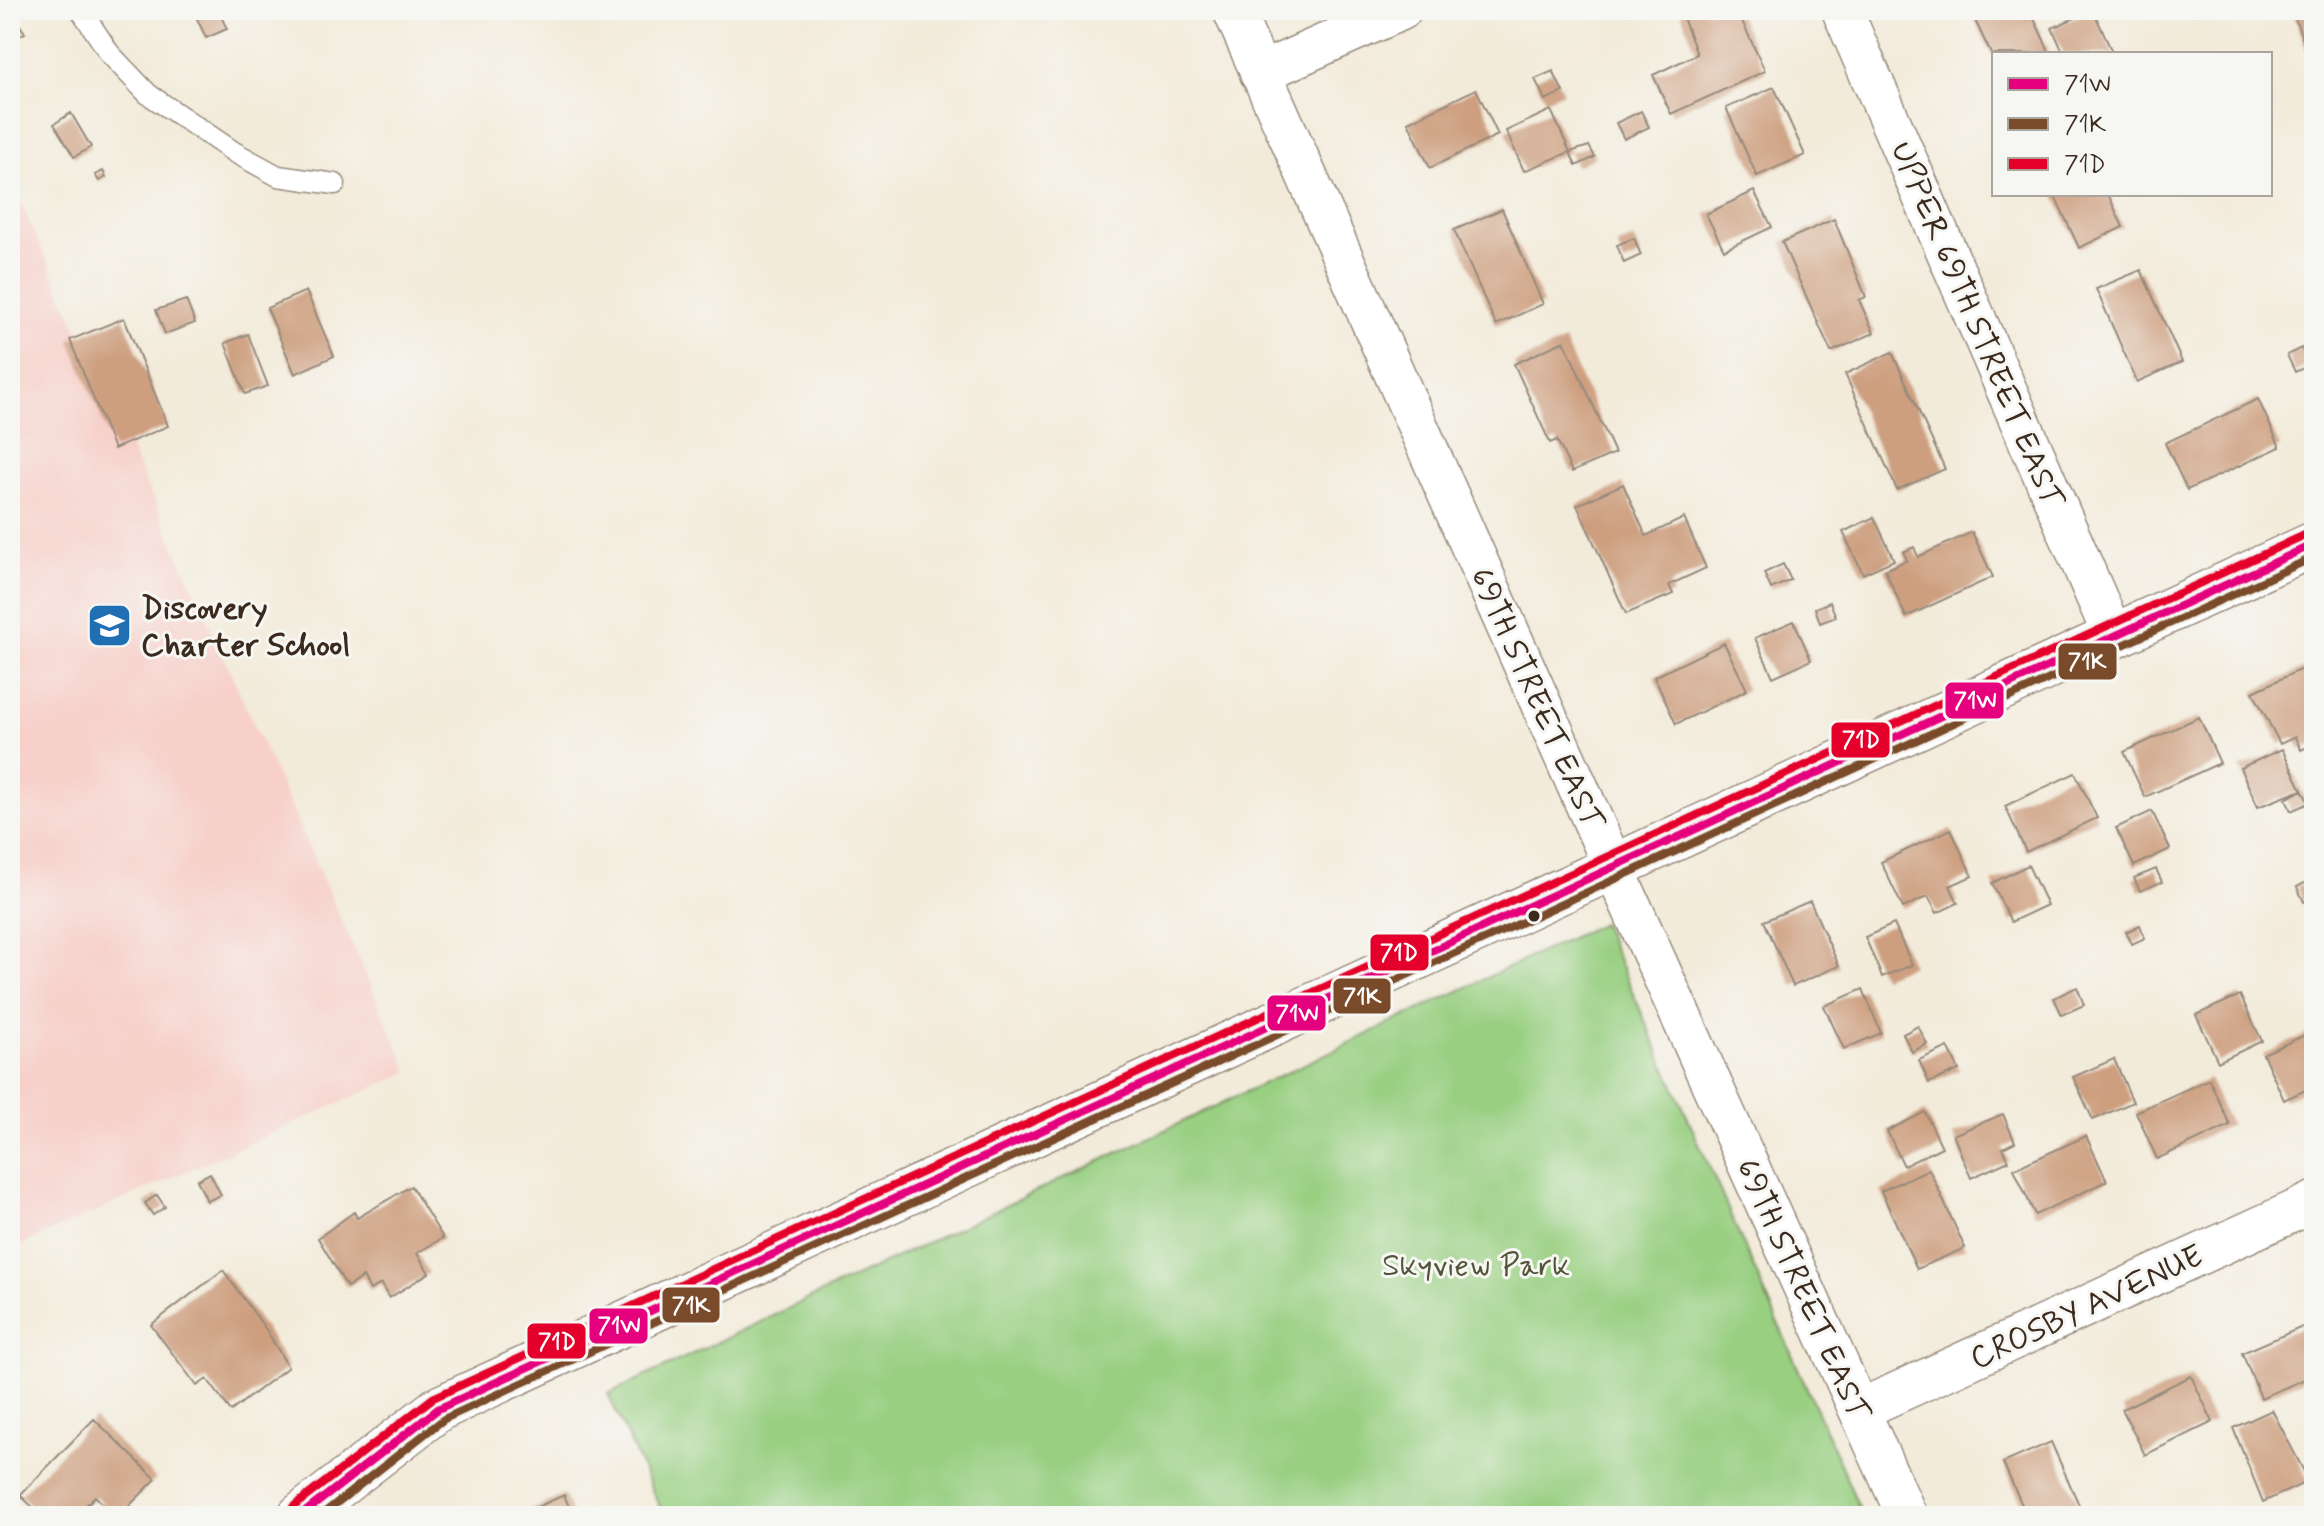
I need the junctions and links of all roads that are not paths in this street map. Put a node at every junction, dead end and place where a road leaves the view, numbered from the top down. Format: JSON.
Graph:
{"nodes":[{"id":1,"x":81,"y":10,"type":"edge"},
{"id":2,"x":1233,"y":10,"type":"edge"},
{"id":3,"x":1401,"y":10,"type":"edge"},
{"id":4,"x":1842,"y":10,"type":"edge"},
{"id":5,"x":1260,"y":73,"type":"junction"},
{"id":6,"x":335,"y":184,"type":"dead end"},
{"id":7,"x":2314,"y":544,"type":"edge"},
{"id":8,"x":2114,"y":638,"type":"junction"},
{"id":9,"x":1613,"y":866,"type":"junction"},
{"id":10,"x":2314,"y":1202,"type":"edge"},
{"id":11,"x":1859,"y":1410,"type":"junction"},
{"id":12,"x":300,"y":1516,"type":"edge"},
{"id":13,"x":1907,"y":1516,"type":"edge"}],
"edges":[{"from":1,"to":6,"type":"lane"},
{"from":2,"to":5,"type":"street","name":"69TH STREET EAST"},
{"from":3,"to":5,"type":"street"},
{"from":4,"to":8,"type":"street","name":"UPPER 69TH STREET EAST"},
{"from":5,"to":9,"type":"street","name":"69TH STREET EAST"},
{"from":7,"to":8,"type":"street"},
{"from":8,"to":9,"type":"street"},
{"from":9,"to":11,"type":"street","name":"69TH STREET EAST"},
{"from":9,"to":12,"type":"street"},
{"from":10,"to":11,"type":"street","name":"CROSBY AVENUE"},
{"from":11,"to":13,"type":"street","name":"69TH STREET EAST"}]}
